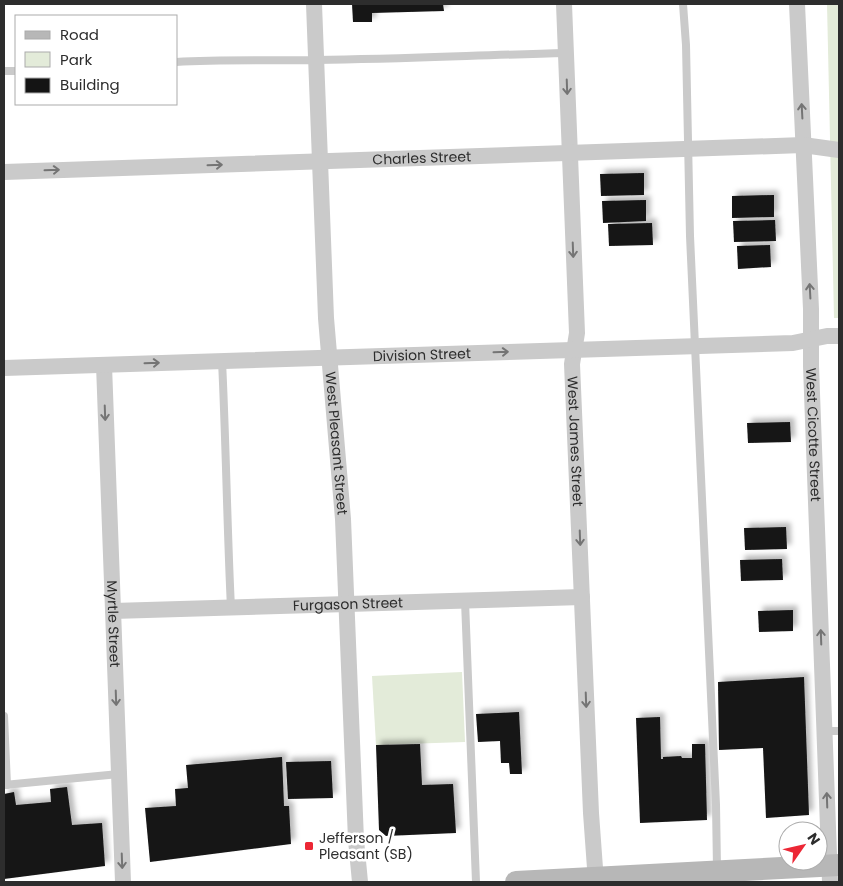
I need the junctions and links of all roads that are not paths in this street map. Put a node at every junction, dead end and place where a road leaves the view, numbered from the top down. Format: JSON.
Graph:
{"nodes":[{"id":1,"x":314,"y":4,"type":"edge"},
{"id":2,"x":564,"y":4,"type":"edge"},
{"id":3,"x":683,"y":4,"type":"edge"},
{"id":4,"x":797,"y":4,"type":"edge"},
{"id":5,"x":566,"y":52,"type":"junction"},
{"id":6,"x":316,"y":60,"type":"junction"},
{"id":7,"x":178,"y":62,"type":"edge"},
{"id":8,"x":803,"y":145,"type":"junction"},
{"id":9,"x":688,"y":149,"type":"junction"},
{"id":10,"x":839,"y":150,"type":"edge"},
{"id":11,"x":569,"y":153,"type":"junction"},
{"id":12,"x":320,"y":162,"type":"junction"},
{"id":13,"x":4,"y":172,"type":"edge"},
{"id":14,"x":839,"y":336,"type":"edge"},
{"id":15,"x":811,"y":339,"type":"junction"},
{"id":16,"x":696,"y":346,"type":"junction"},
{"id":17,"x":575,"y":349,"type":"junction"},
{"id":18,"x":330,"y":357,"type":"junction"},
{"id":19,"x":222,"y":361,"type":"junction"},
{"id":20,"x":104,"y":365,"type":"junction"},
{"id":21,"x":4,"y":368,"type":"edge"},
{"id":22,"x":582,"y":597,"type":"junction"},
{"id":23,"x":465,"y":601,"type":"junction"},
{"id":24,"x":346,"y":604,"type":"junction"},
{"id":25,"x":231,"y":608,"type":"junction"},
{"id":26,"x":113,"y":611,"type":"junction"},
{"id":27,"x":4,"y":716,"type":"edge"},
{"id":28,"x":832,"y":731,"type":"edge"},
{"id":29,"x":119,"y":774,"type":"junction"},
{"id":30,"x":5,"y":785,"type":"edge"},
{"id":31,"x":833,"y":871,"type":"edge"},
{"id":32,"x":718,"y":872,"type":"junction"},
{"id":33,"x":668,"y":878,"type":"edge"},
{"id":34,"x":595,"y":880,"type":"edge"},
{"id":35,"x":123,"y":882,"type":"edge"},
{"id":36,"x":360,"y":882,"type":"edge"},
{"id":37,"x":476,"y":882,"type":"edge"},
{"id":38,"x":516,"y":882,"type":"edge"}],
"edges":[{"from":1,"to":6,"type":"street","name":"West Pleasant Street"},
{"from":2,"to":5,"type":"street","name":"West James Street"},
{"from":3,"to":9,"type":"lane"},
{"from":8,"to":4,"type":"street","name":"West Cicotte Street","one_way":true},
{"from":5,"to":6,"type":"lane"},
{"from":5,"to":11,"type":"street","name":"West James Street","one_way":true},
{"from":6,"to":7,"type":"lane"},
{"from":6,"to":12,"type":"street","name":"West Pleasant Street"},
{"from":8,"to":9,"type":"street","name":"Charles Street"},
{"from":8,"to":10,"type":"street","name":"Charles Street"},
{"from":15,"to":8,"type":"street","name":"West Cicotte Street","one_way":true},
{"from":9,"to":11,"type":"street","name":"Charles Street"},
{"from":9,"to":16,"type":"lane"},
{"from":11,"to":12,"type":"street","name":"Charles Street"},
{"from":11,"to":17,"type":"street","name":"West James Street","one_way":true},
{"from":13,"to":12,"type":"street","name":"Charles Street","one_way":true},
{"from":12,"to":18,"type":"street","name":"West Pleasant Street"},
{"from":14,"to":15,"type":"street","name":"Division Street"},
{"from":15,"to":16,"type":"street","name":"Division Street"},
{"from":28,"to":15,"type":"street","name":"West Cicotte Street","one_way":true},
{"from":16,"to":17,"type":"street","name":"Division Street"},
{"from":16,"to":32,"type":"lane"},
{"from":18,"to":17,"type":"street","name":"Division Street","one_way":true},
{"from":17,"to":22,"type":"street","name":"West James Street","one_way":true},
{"from":18,"to":19,"type":"street","name":"Division Street"},
{"from":18,"to":24,"type":"street","name":"West Pleasant Street"},
{"from":20,"to":19,"type":"street","name":"Division Street","one_way":true},
{"from":19,"to":25,"type":"lane"},
{"from":20,"to":21,"type":"street","name":"Division Street"},
{"from":20,"to":26,"type":"street","name":"Myrtle Street","one_way":true},
{"from":22,"to":23,"type":"street","name":"Furgason Street"},
{"from":22,"to":34,"type":"street","name":"West James Street","one_way":true},
{"from":23,"to":24,"type":"street","name":"Furgason Street"},
{"from":23,"to":37,"type":"lane"},
{"from":24,"to":25,"type":"street","name":"Furgason Street"},
{"from":24,"to":36,"type":"street","name":"West Pleasant Street"},
{"from":25,"to":26,"type":"street","name":"Furgason Street"},
{"from":26,"to":29,"type":"street","name":"Myrtle Street","one_way":true},
{"from":27,"to":30,"type":"lane"},
{"from":31,"to":28,"type":"street","name":"West Cicotte Street","one_way":true},
{"from":29,"to":30,"type":"lane"},
{"from":29,"to":35,"type":"street","name":"Myrtle Street","one_way":true},
{"from":31,"to":32,"type":"main road"},
{"from":32,"to":33,"type":"main road"},
{"from":33,"to":34,"type":"main road"},
{"from":34,"to":38,"type":"main road"}]}
